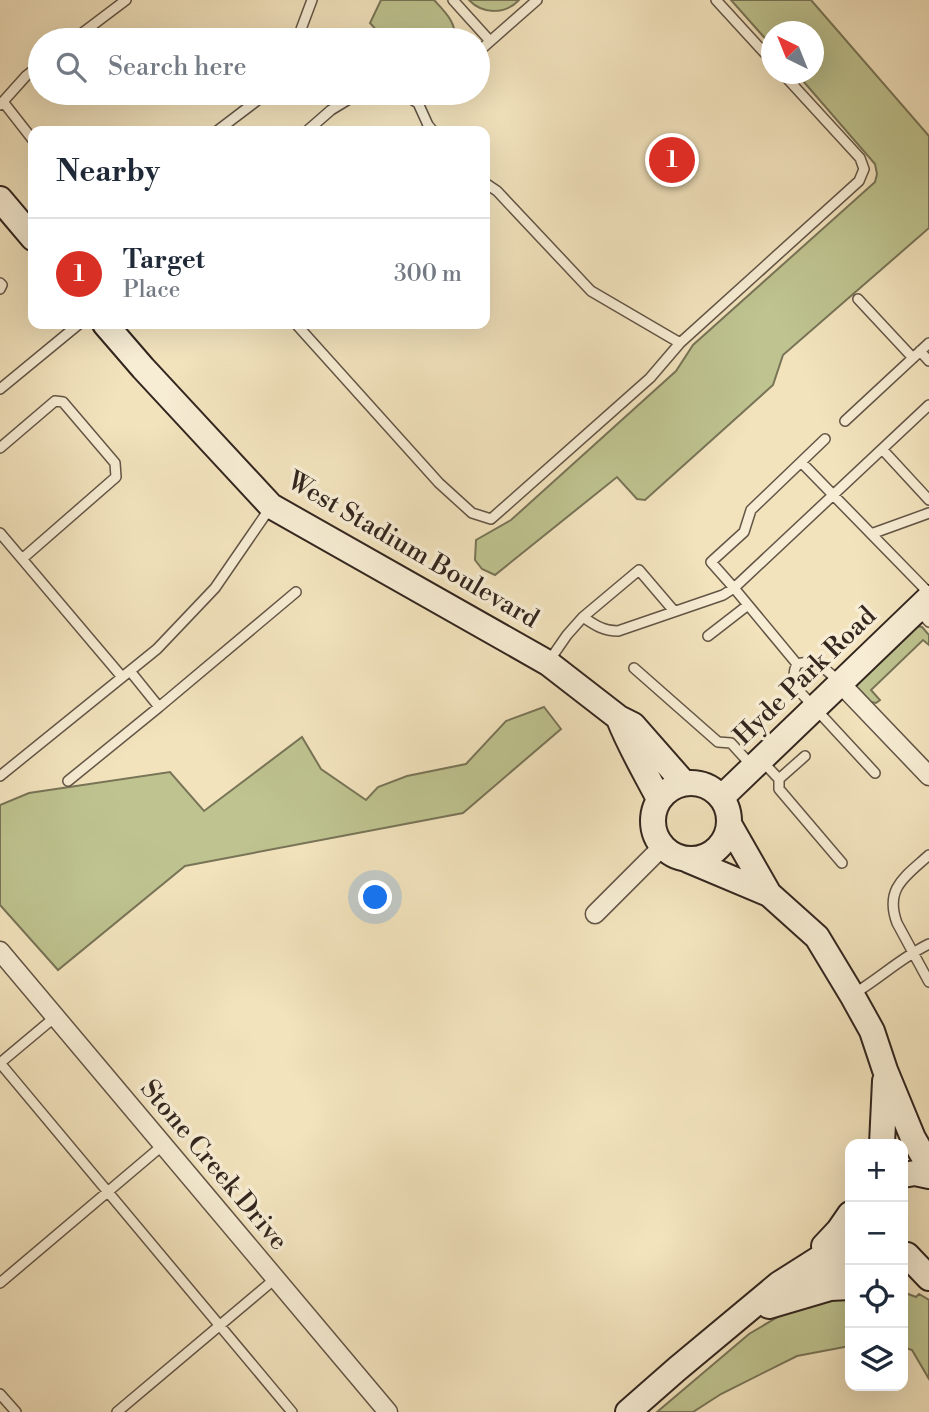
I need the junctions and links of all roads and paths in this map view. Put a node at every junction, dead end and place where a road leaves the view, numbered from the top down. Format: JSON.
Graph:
{"nodes":[{"id":1,"x":126,"y":0,"type":"edge"},
{"id":2,"x":313,"y":0,"type":"edge"},
{"id":3,"x":453,"y":0,"type":"edge"},
{"id":4,"x":537,"y":0,"type":"edge"},
{"id":5,"x":716,"y":0,"type":"edge"},
{"id":6,"x":89,"y":28,"type":"edge"},
{"id":7,"x":301,"y":28,"type":"edge"},
{"id":8,"x":478,"y":28,"type":"edge"},
{"id":9,"x":490,"y":41,"type":"edge"},
{"id":10,"x":761,"y":49,"type":"edge"},
{"id":11,"x":28,"y":74,"type":"edge"},
{"id":12,"x":792,"y":84,"type":"edge"},
{"id":13,"x":2,"y":104,"type":"edge"},
{"id":14,"x":251,"y":105,"type":"edge"},
{"id":15,"x":339,"y":105,"type":"edge"},
{"id":16,"x":419,"y":105,"type":"edge"},
{"id":17,"x":224,"y":126,"type":"edge"},
{"id":18,"x":313,"y":126,"type":"edge"},
{"id":19,"x":429,"y":126,"type":"edge"},
{"id":20,"x":28,"y":134,"type":"edge"},
{"id":21,"x":490,"y":186,"type":"edge"},
{"id":22,"x":0,"y":199,"type":"edge"},
{"id":23,"x":28,"y":232,"type":"edge"},
{"id":24,"x":0,"y":283,"type":"edge"},
{"id":25,"x":0,"y":289,"type":"edge"},
{"id":26,"x":858,"y":299,"type":"dead end"},
{"id":27,"x":73,"y":329,"type":"edge"},
{"id":28,"x":109,"y":329,"type":"edge"},
{"id":29,"x":301,"y":329,"type":"edge"},
{"id":30,"x":680,"y":343,"type":"junction"},
{"id":31,"x":929,"y":343,"type":"edge"},
{"id":32,"x":916,"y":355,"type":"junction"},
{"id":33,"x":929,"y":361,"type":"edge"},
{"id":34,"x":0,"y":389,"type":"edge"},
{"id":35,"x":929,"y":405,"type":"edge"},
{"id":36,"x":845,"y":421,"type":"dead end"},
{"id":37,"x":825,"y":439,"type":"dead end"},
{"id":38,"x":0,"y":448,"type":"edge"},
{"id":39,"x":882,"y":449,"type":"junction"},
{"id":40,"x":801,"y":462,"type":"junction"},
{"id":41,"x":833,"y":494,"type":"junction"},
{"id":42,"x":929,"y":500,"type":"edge"},
{"id":43,"x":271,"y":506,"type":"junction"},
{"id":44,"x":929,"y":513,"type":"edge"},
{"id":45,"x":0,"y":533,"type":"edge"},
{"id":46,"x":871,"y":534,"type":"junction"},
{"id":47,"x":22,"y":559,"type":"junction"},
{"id":48,"x":734,"y":588,"type":"junction"},
{"id":49,"x":296,"y":592,"type":"dead end"},
{"id":50,"x":748,"y":605,"type":"junction"},
{"id":51,"x":926,"y":606,"type":"edge"},
{"id":52,"x":674,"y":611,"type":"junction"},
{"id":53,"x":583,"y":617,"type":"junction"},
{"id":54,"x":708,"y":636,"type":"dead end"},
{"id":55,"x":548,"y":663,"type":"junction"},
{"id":56,"x":797,"y":664,"type":"junction"},
{"id":57,"x":634,"y":668,"type":"dead end"},
{"id":58,"x":126,"y":674,"type":"junction"},
{"id":59,"x":840,"y":683,"type":"junction"},
{"id":60,"x":159,"y":707,"type":"junction"},
{"id":61,"x":814,"y":708,"type":"junction"},
{"id":62,"x":619,"y":718,"type":"junction"},
{"id":63,"x":805,"y":756,"type":"dead end"},
{"id":64,"x":757,"y":763,"type":"junction"},
{"id":65,"x":875,"y":773,"type":"dead end"},
{"id":66,"x":0,"y":776,"type":"edge"},
{"id":67,"x":929,"y":776,"type":"edge"},
{"id":68,"x":779,"y":779,"type":"junction"},
{"id":69,"x":68,"y":782,"type":"dead end"},
{"id":70,"x":684,"y":783,"type":"junction"},
{"id":71,"x":722,"y":797,"type":"junction"},
{"id":72,"x":659,"y":799,"type":"junction"},
{"id":73,"x":729,"y":824,"type":"junction"},
{"id":74,"x":662,"y":846,"type":"junction"},
{"id":75,"x":929,"y":855,"type":"edge"},
{"id":76,"x":688,"y":860,"type":"junction"},
{"id":77,"x":842,"y":863,"type":"dead end"},
{"id":78,"x":769,"y":894,"type":"junction"},
{"id":79,"x":595,"y":914,"type":"dead end"},
{"id":80,"x":929,"y":944,"type":"edge"},
{"id":81,"x":0,"y":951,"type":"edge"},
{"id":82,"x":913,"y":951,"type":"junction"},
{"id":83,"x":929,"y":982,"type":"edge"},
{"id":84,"x":852,"y":995,"type":"junction"},
{"id":85,"x":55,"y":1017,"type":"junction"},
{"id":86,"x":885,"y":1070,"type":"junction"},
{"id":87,"x":882,"y":1139,"type":"edge"},
{"id":88,"x":896,"y":1139,"type":"edge"},
{"id":89,"x":163,"y":1145,"type":"junction"},
{"id":90,"x":929,"y":1166,"type":"edge"},
{"id":91,"x":908,"y":1174,"type":"edge"},
{"id":92,"x":929,"y":1176,"type":"edge"},
{"id":93,"x":108,"y":1192,"type":"junction"},
{"id":94,"x":845,"y":1221,"type":"edge"},
{"id":95,"x":845,"y":1243,"type":"edge"},
{"id":96,"x":913,"y":1254,"type":"edge"},
{"id":97,"x":845,"y":1263,"type":"edge"},
{"id":98,"x":276,"y":1278,"type":"junction"},
{"id":99,"x":929,"y":1278,"type":"edge"},
{"id":100,"x":0,"y":1283,"type":"edge"},
{"id":101,"x":908,"y":1283,"type":"edge"},
{"id":102,"x":845,"y":1287,"type":"edge"},
{"id":103,"x":929,"y":1290,"type":"edge"},
{"id":104,"x":774,"y":1295,"type":"junction"},
{"id":105,"x":219,"y":1325,"type":"junction"},
{"id":106,"x":0,"y":1394,"type":"edge"},
{"id":107,"x":16,"y":1412,"type":"edge"},
{"id":108,"x":117,"y":1412,"type":"edge"},
{"id":109,"x":292,"y":1412,"type":"edge"},
{"id":110,"x":388,"y":1412,"type":"edge"},
{"id":111,"x":628,"y":1412,"type":"edge"}],
"edges":[{"from":1,"to":6,"type":"lane"},
{"from":2,"to":7,"type":"lane"},
{"from":3,"to":8,"type":"lane"},
{"from":4,"to":9,"type":"lane"},
{"from":5,"to":10,"type":"lane"},
{"from":11,"to":13,"type":"lane"},
{"from":12,"to":30,"type":"lane"},
{"from":13,"to":20,"type":"lane"},
{"from":14,"to":17,"type":"lane"},
{"from":15,"to":18,"type":"lane"},
{"from":16,"to":19,"type":"lane"},
{"from":21,"to":30,"type":"lane"},
{"from":22,"to":23,"type":"main road"},
{"from":24,"to":25,"type":"lane"},
{"from":26,"to":32,"type":"lane"},
{"from":27,"to":34,"type":"lane"},
{"from":28,"to":43,"type":"main road","name":"West Stadium Boulevard"},
{"from":29,"to":30,"type":"lane"},
{"from":31,"to":32,"type":"lane"},
{"from":32,"to":33,"type":"lane"},
{"from":32,"to":36,"type":"lane"},
{"from":35,"to":39,"type":"lane"},
{"from":37,"to":40,"type":"lane"},
{"from":38,"to":47,"type":"lane"},
{"from":39,"to":41,"type":"lane"},
{"from":39,"to":42,"type":"lane"},
{"from":40,"to":41,"type":"lane"},
{"from":40,"to":48,"type":"lane"},
{"from":41,"to":46,"type":"lane"},
{"from":41,"to":48,"type":"lane"},
{"from":43,"to":55,"type":"main road","name":"West Stadium Boulevard"},
{"from":43,"to":58,"type":"lane"},
{"from":44,"to":46,"type":"lane"},
{"from":45,"to":47,"type":"lane"},
{"from":46,"to":51,"type":"lane"},
{"from":47,"to":58,"type":"lane"},
{"from":48,"to":50,"type":"lane"},
{"from":48,"to":52,"type":"lane"},
{"from":49,"to":60,"type":"lane"},
{"from":50,"to":54,"type":"lane"},
{"from":50,"to":56,"type":"lane"},
{"from":51,"to":59,"type":"main road","name":"Hyde Park Road"},
{"from":52,"to":53,"type":"lane"},
{"from":52,"to":53,"type":"lane"},
{"from":53,"to":55,"type":"lane"},
{"from":55,"to":62,"type":"main road","name":"West Stadium Boulevard"},
{"from":56,"to":59,"type":"lane"},
{"from":56,"to":61,"type":"lane"},
{"from":57,"to":64,"type":"lane"},
{"from":58,"to":60,"type":"lane"},
{"from":58,"to":66,"type":"lane"},
{"from":59,"to":61,"type":"main road","name":"Hyde Park Road"},
{"from":59,"to":67,"type":"street"},
{"from":60,"to":69,"type":"lane"},
{"from":61,"to":64,"type":"main road","name":"Hyde Park Road"},
{"from":61,"to":65,"type":"lane"},
{"from":62,"to":70,"type":"main road","name":"West Stadium Boulevard"},
{"from":62,"to":72,"type":"main road","name":"West Stadium Boulevard"},
{"from":63,"to":68,"type":"lane"},
{"from":64,"to":68,"type":"lane"},
{"from":64,"to":71,"type":"main road","name":"Hyde Park Road"},
{"from":68,"to":77,"type":"lane"},
{"from":70,"to":71,"type":"main road"},
{"from":70,"to":72,"type":"main road"},
{"from":71,"to":73,"type":"main road"},
{"from":72,"to":74,"type":"main road"},
{"from":73,"to":76,"type":"main road"},
{"from":73,"to":78,"type":"main road"},
{"from":74,"to":76,"type":"main road"},
{"from":74,"to":79,"type":"street"},
{"from":75,"to":82,"type":"lane"},
{"from":76,"to":78,"type":"main road"},
{"from":78,"to":84,"type":"main road"},
{"from":80,"to":82,"type":"lane"},
{"from":81,"to":85,"type":"street","name":"Stone Creek Drive"},
{"from":82,"to":83,"type":"lane"},
{"from":82,"to":84,"type":"lane"},
{"from":84,"to":86,"type":"main road"},
{"from":85,"to":89,"type":"street","name":"Stone Creek Drive"},
{"from":85,"to":93,"type":"lane"},
{"from":86,"to":87,"type":"main road"},
{"from":86,"to":88,"type":"main road"},
{"from":86,"to":90,"type":"main road"},
{"from":89,"to":93,"type":"lane"},
{"from":89,"to":98,"type":"street","name":"Stone Creek Drive"},
{"from":91,"to":92,"type":"main road"},
{"from":93,"to":100,"type":"lane"},
{"from":93,"to":105,"type":"lane"},
{"from":94,"to":104,"type":"main road"},
{"from":95,"to":104,"type":"main road"},
{"from":96,"to":99,"type":"main road"},
{"from":97,"to":104,"type":"main road"},
{"from":98,"to":105,"type":"lane"},
{"from":98,"to":110,"type":"street","name":"Stone Creek Drive"},
{"from":101,"to":103,"type":"main road"},
{"from":102,"to":104,"type":"main road"},
{"from":104,"to":111,"type":"main road"},
{"from":105,"to":108,"type":"lane"},
{"from":105,"to":109,"type":"lane"},
{"from":106,"to":107,"type":"lane"}]}
